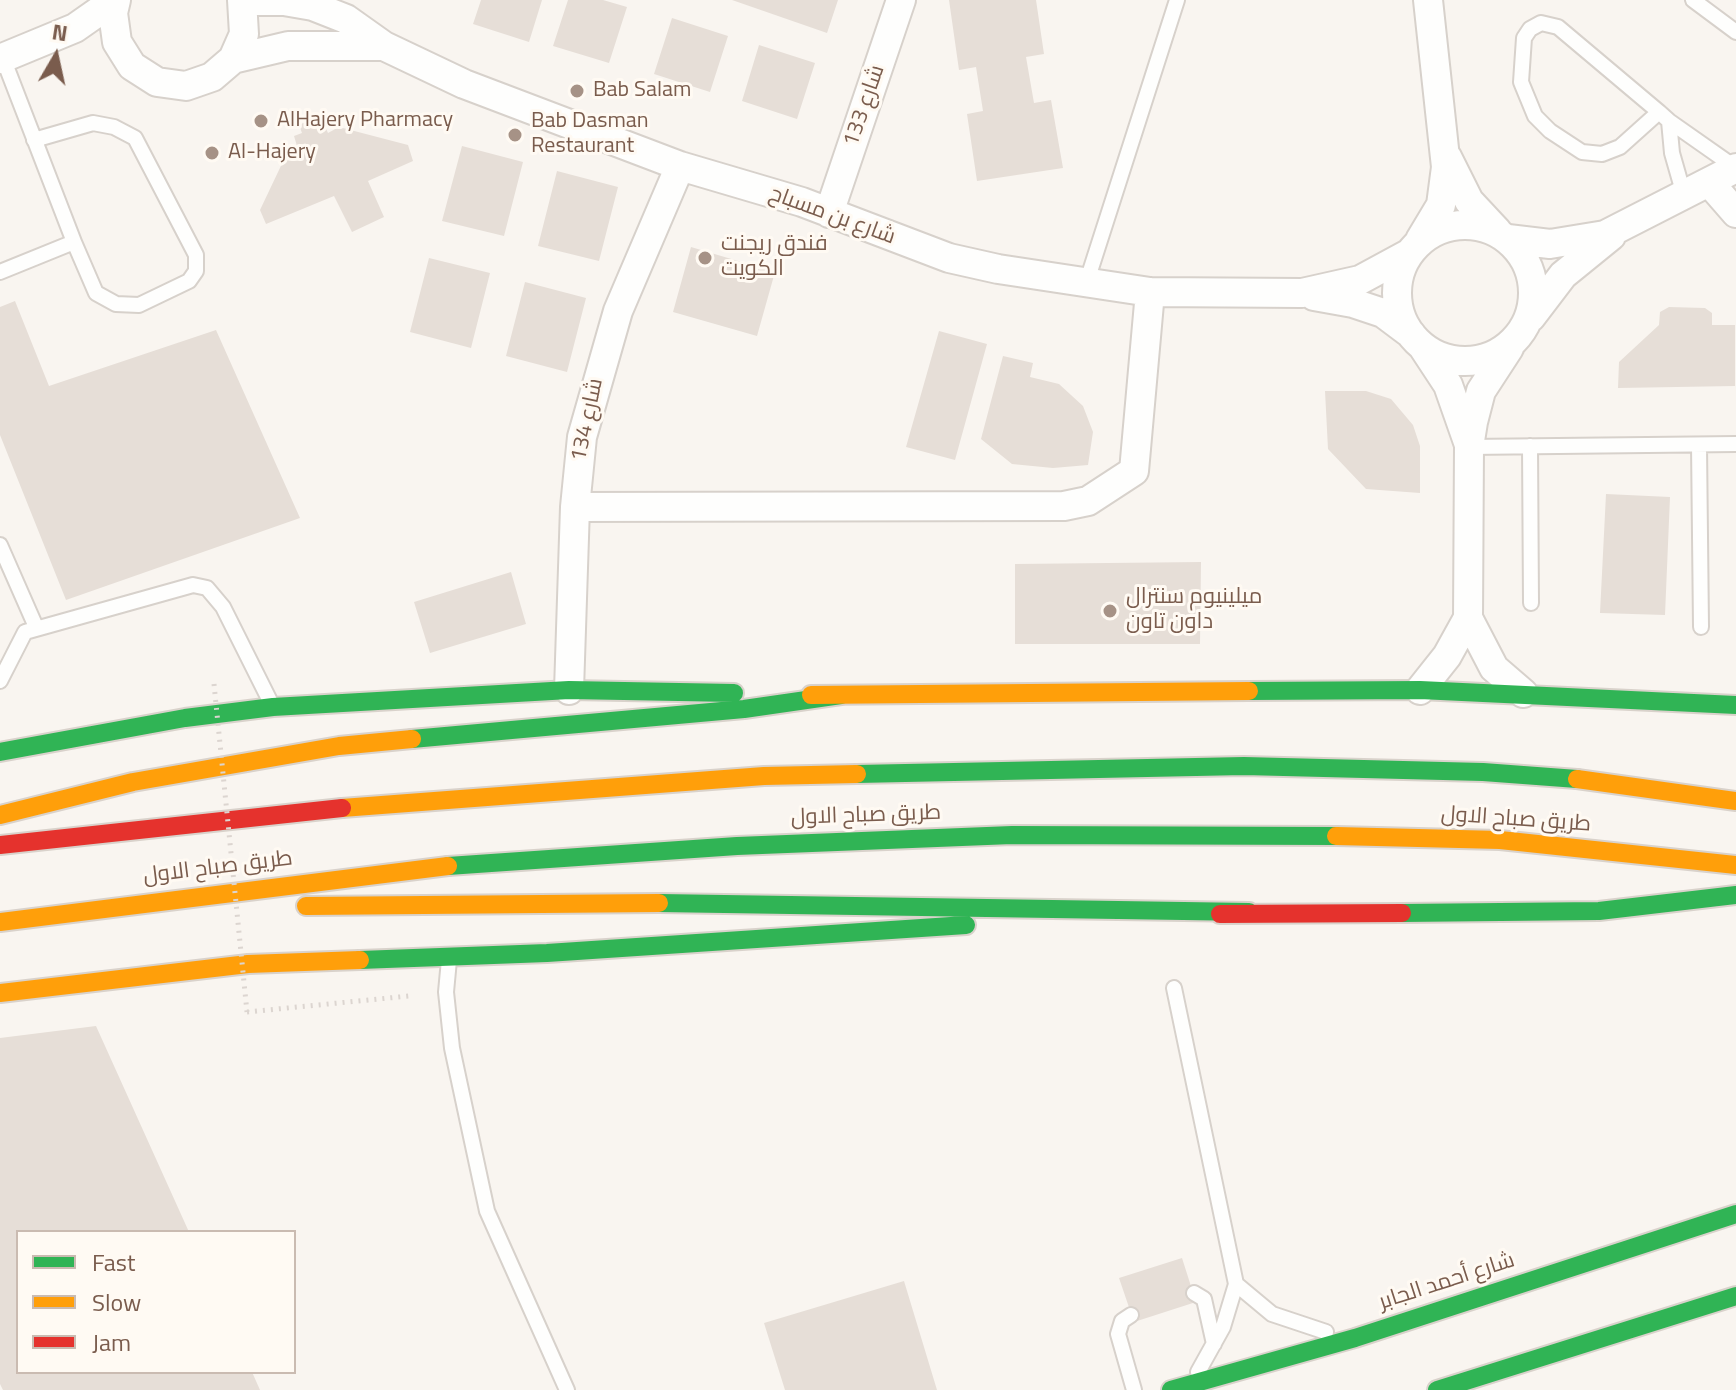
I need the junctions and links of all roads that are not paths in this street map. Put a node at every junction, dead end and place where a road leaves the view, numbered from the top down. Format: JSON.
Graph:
{"nodes":[{"id":1,"x":116,"y":0,"type":"edge"},
{"id":2,"x":242,"y":0,"type":"edge"},
{"id":3,"x":901,"y":0,"type":"edge"},
{"id":4,"x":1177,"y":0,"type":"edge"},
{"id":5,"x":1428,"y":0,"type":"edge"},
{"id":6,"x":1693,"y":0,"type":"edge"},
{"id":7,"x":1736,"y":32,"type":"edge"},
{"id":8,"x":384,"y":46,"type":"junction"},
{"id":9,"x":1,"y":59,"type":"edge"},
{"id":10,"x":233,"y":59,"type":"junction"},
{"id":11,"x":1664,"y":117,"type":"junction"},
{"id":12,"x":34,"y":140,"type":"junction"},
{"id":13,"x":1446,"y":153,"type":"junction"},
{"id":14,"x":680,"y":166,"type":"junction"},
{"id":15,"x":1736,"y":168,"type":"edge"},
{"id":16,"x":1697,"y":189,"type":"junction"},
{"id":17,"x":829,"y":213,"type":"junction"},
{"id":18,"x":1736,"y":213,"type":"edge"},
{"id":19,"x":1622,"y":229,"type":"junction"},
{"id":20,"x":1504,"y":236,"type":"junction"},
{"id":21,"x":74,"y":242,"type":"junction"},
{"id":22,"x":1412,"y":250,"type":"junction"},
{"id":23,"x":0,"y":272,"type":"edge"},
{"id":24,"x":1085,"y":284,"type":"junction"},
{"id":25,"x":1150,"y":292,"type":"junction"},
{"id":26,"x":1302,"y":293,"type":"junction"},
{"id":27,"x":1522,"y":331,"type":"junction"},
{"id":28,"x":1417,"y":340,"type":"junction"},
{"id":29,"x":1736,"y":444,"type":"edge"},
{"id":30,"x":1699,"y":445,"type":"junction"},
{"id":31,"x":1530,"y":446,"type":"junction"},
{"id":32,"x":1469,"y":447,"type":"junction"},
{"id":33,"x":575,"y":507,"type":"junction"},
{"id":34,"x":0,"y":545,"type":"edge"},
{"id":35,"x":1531,"y":603,"type":"dead end"},
{"id":36,"x":1468,"y":618,"type":"junction"},
{"id":37,"x":36,"y":627,"type":"junction"},
{"id":38,"x":1701,"y":627,"type":"dead end"},
{"id":39,"x":0,"y":681,"type":"edge"},
{"id":40,"x":569,"y":690,"type":"junction"},
{"id":41,"x":1420,"y":690,"type":"junction"},
{"id":42,"x":1523,"y":693,"type":"junction"},
{"id":43,"x":841,"y":695,"type":"junction"},
{"id":44,"x":1736,"y":705,"type":"edge"},
{"id":45,"x":273,"y":707,"type":"junction"},
{"id":46,"x":0,"y":752,"type":"edge"},
{"id":47,"x":1736,"y":801,"type":"edge"},
{"id":48,"x":0,"y":815,"type":"edge"},
{"id":49,"x":0,"y":845,"type":"edge"},
{"id":50,"x":1736,"y":865,"type":"edge"},
{"id":51,"x":1736,"y":895,"type":"edge"},
{"id":52,"x":92,"y":908,"type":"junction"},
{"id":53,"x":1249,"y":912,"type":"junction"},
{"id":54,"x":0,"y":922,"type":"edge"},
{"id":55,"x":450,"y":955,"type":"junction"},
{"id":56,"x":1174,"y":988,"type":"dead end"},
{"id":57,"x":0,"y":993,"type":"edge"},
{"id":58,"x":1736,"y":1214,"type":"edge"},
{"id":59,"x":1236,"y":1284,"type":"junction"},
{"id":60,"x":1495,"y":1292,"type":"junction"},
{"id":61,"x":1194,"y":1293,"type":"dead end"},
{"id":62,"x":1736,"y":1296,"type":"edge"},
{"id":63,"x":1131,"y":1315,"type":"dead end"},
{"id":64,"x":1423,"y":1336,"type":"dead end"},
{"id":65,"x":1355,"y":1338,"type":"junction"},
{"id":66,"x":1214,"y":1344,"type":"junction"},
{"id":67,"x":1462,"y":1386,"type":"edge"},
{"id":68,"x":1179,"y":1388,"type":"edge"},
{"id":69,"x":567,"y":1390,"type":"edge"},
{"id":70,"x":1134,"y":1390,"type":"edge"},
{"id":71,"x":1437,"y":1390,"type":"edge"}],
"edges":[{"from":1,"to":9,"type":"street"},
{"from":1,"to":10,"type":"street"},
{"from":2,"to":8,"type":"street","name":"شارع بن مسباح"},
{"from":2,"to":10,"type":"street"},
{"from":3,"to":17,"type":"street","name":"شارع 133"},
{"from":4,"to":24,"type":"lane"},
{"from":5,"to":13,"type":"street"},
{"from":6,"to":7,"type":"lane"},
{"from":8,"to":10,"type":"street","name":"شارع بن مسباح"},
{"from":8,"to":14,"type":"street","name":"شارع بن مسباح"},
{"from":9,"to":12,"type":"lane"},
{"from":11,"to":11,"type":"lane"},
{"from":11,"to":15,"type":"lane"},
{"from":11,"to":16,"type":"lane"},
{"from":12,"to":21,"type":"lane"},
{"from":12,"to":21,"type":"lane"},
{"from":13,"to":20,"type":"street"},
{"from":13,"to":22,"type":"street"},
{"from":14,"to":17,"type":"street","name":"شارع بن مسباح"},
{"from":14,"to":33,"type":"street","name":"شارع 134"},
{"from":15,"to":16,"type":"street"},
{"from":16,"to":18,"type":"street"},
{"from":16,"to":19,"type":"street"},
{"from":17,"to":24,"type":"street","name":"شارع بن مسباح"},
{"from":19,"to":20,"type":"street"},
{"from":19,"to":27,"type":"street"},
{"from":20,"to":22,"type":"street"},
{"from":20,"to":27,"type":"street"},
{"from":21,"to":23,"type":"lane"},
{"from":22,"to":26,"type":"street","name":"شارع بن مسباح"},
{"from":22,"to":28,"type":"street"},
{"from":24,"to":25,"type":"street","name":"شارع بن مسباح"},
{"from":25,"to":26,"type":"street","name":"شارع بن مسباح"},
{"from":25,"to":33,"type":"street"},
{"from":26,"to":28,"type":"street","name":"شارع بن مسباح"},
{"from":27,"to":28,"type":"street"},
{"from":27,"to":32,"type":"street"},
{"from":28,"to":32,"type":"street"},
{"from":29,"to":30,"type":"lane"},
{"from":30,"to":31,"type":"lane"},
{"from":30,"to":38,"type":"lane"},
{"from":31,"to":32,"type":"lane"},
{"from":31,"to":35,"type":"lane"},
{"from":32,"to":36,"type":"street"},
{"from":33,"to":40,"type":"street","name":"شارع 134"},
{"from":34,"to":37,"type":"lane"},
{"from":36,"to":41,"type":"street"},
{"from":36,"to":42,"type":"street"},
{"from":37,"to":39,"type":"lane"},
{"from":37,"to":45,"type":"lane"},
{"from":40,"to":43,"type":"main road"},
{"from":40,"to":45,"type":"main road"},
{"from":41,"to":42,"type":"main road"},
{"from":41,"to":43,"type":"main road"},
{"from":42,"to":44,"type":"main road"},
{"from":43,"to":48,"type":"main road"},
{"from":45,"to":46,"type":"main road"},
{"from":47,"to":49,"type":"main road","name":"طريق صباح الاول"},
{"from":50,"to":52,"type":"main road","name":"طريق صباح الاول"},
{"from":51,"to":53,"type":"main road"},
{"from":52,"to":53,"type":"main road"},
{"from":52,"to":54,"type":"main road","name":"طريق صباح الاول"},
{"from":53,"to":55,"type":"main road"},
{"from":55,"to":57,"type":"main road"},
{"from":55,"to":69,"type":"lane"},
{"from":56,"to":59,"type":"lane"},
{"from":58,"to":60,"type":"main road","name":"شارع أحمد الجابر"},
{"from":59,"to":65,"type":"lane"},
{"from":59,"to":66,"type":"lane"},
{"from":60,"to":64,"type":"main road"},
{"from":60,"to":65,"type":"main road","name":"شارع أحمد الجابر"},
{"from":61,"to":66,"type":"lane"},
{"from":62,"to":67,"type":"main road"},
{"from":63,"to":70,"type":"lane"},
{"from":65,"to":68,"type":"main road","name":"شارع أحمد الجابر"},
{"from":66,"to":68,"type":"lane"},
{"from":67,"to":71,"type":"main road"}]}
